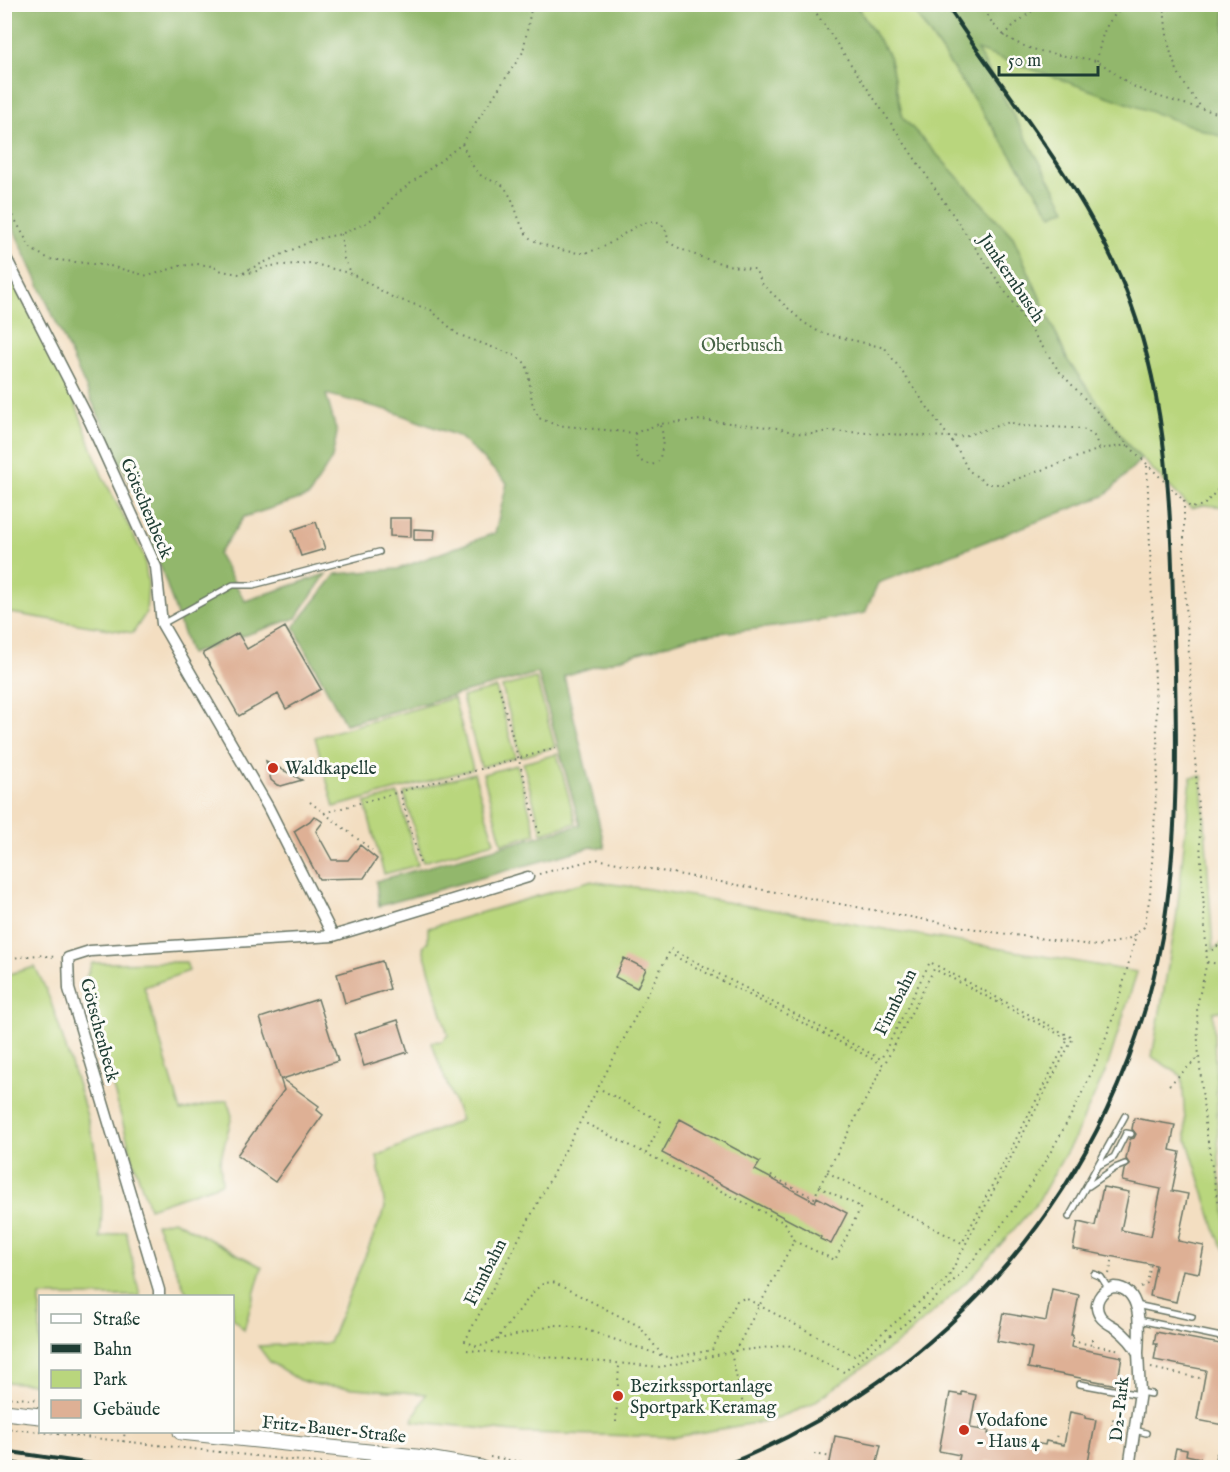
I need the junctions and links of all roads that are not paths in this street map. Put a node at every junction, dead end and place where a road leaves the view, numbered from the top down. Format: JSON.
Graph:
{"nodes":[{"id":1,"x":4,"y":254,"type":"edge"},
{"id":2,"x":379,"y":552,"type":"dead end"},
{"id":3,"x":162,"y":624,"type":"junction"},
{"id":4,"x":528,"y":877,"type":"road end"},
{"id":5,"x":333,"y":936,"type":"junction"},
{"id":6,"x":1125,"y":1116,"type":"dead end"},
{"id":7,"x":1131,"y":1134,"type":"dead end"},
{"id":8,"x":1125,"y":1164,"type":"dead end"},
{"id":9,"x":1098,"y":1166,"type":"junction"},
{"id":10,"x":1083,"y":1191,"type":"junction"},
{"id":11,"x":1069,"y":1217,"type":"dead end"},
{"id":12,"x":1094,"y":1274,"type":"dead end"},
{"id":13,"x":1108,"y":1288,"type":"junction"},
{"id":14,"x":159,"y":1295,"type":"edge"},
{"id":15,"x":1136,"y":1305,"type":"junction"},
{"id":16,"x":1192,"y":1317,"type":"dead end"},
{"id":17,"x":1137,"y":1320,"type":"junction"},
{"id":18,"x":1226,"y":1338,"type":"edge"},
{"id":19,"x":1138,"y":1353,"type":"junction"},
{"id":20,"x":1080,"y":1384,"type":"dead end"},
{"id":21,"x":1143,"y":1394,"type":"junction"},
{"id":22,"x":4,"y":1412,"type":"edge"},
{"id":23,"x":39,"y":1416,"type":"edge"},
{"id":24,"x":199,"y":1433,"type":"edge"},
{"id":25,"x":1219,"y":1456,"type":"dead end"},
{"id":26,"x":481,"y":1467,"type":"edge"},
{"id":27,"x":1129,"y":1467,"type":"edge"},
{"id":28,"x":1217,"y":1467,"type":"edge"}],
"edges":[{"from":1,"to":3,"type":"street","name":"Götschenbeck"},
{"from":2,"to":3,"type":"lane"},
{"from":3,"to":5,"type":"street","name":"Götschenbeck"},
{"from":4,"to":5,"type":"street","name":"Götschenbeck"},
{"from":5,"to":14,"type":"street","name":"Götschenbeck"},
{"from":6,"to":9,"type":"lane"},
{"from":7,"to":9,"type":"lane"},
{"from":8,"to":10,"type":"lane"},
{"from":9,"to":10,"type":"lane"},
{"from":10,"to":11,"type":"lane"},
{"from":12,"to":13,"type":"lane"},
{"from":13,"to":15,"type":"street","name":"D2-Park"},
{"from":13,"to":19,"type":"street"},
{"from":15,"to":16,"type":"lane"},
{"from":15,"to":17,"type":"street","name":"D2-Park"},
{"from":17,"to":18,"type":"lane"},
{"from":17,"to":19,"type":"street","name":"D2-Park"},
{"from":19,"to":21,"type":"street","name":"D2-Park"},
{"from":20,"to":21,"type":"lane"},
{"from":21,"to":27,"type":"street","name":"D2-Park"},
{"from":22,"to":23,"type":"main road"},
{"from":24,"to":26,"type":"main road","name":"Fritz-Bauer-Straße"},
{"from":25,"to":28,"type":"lane"}]}
